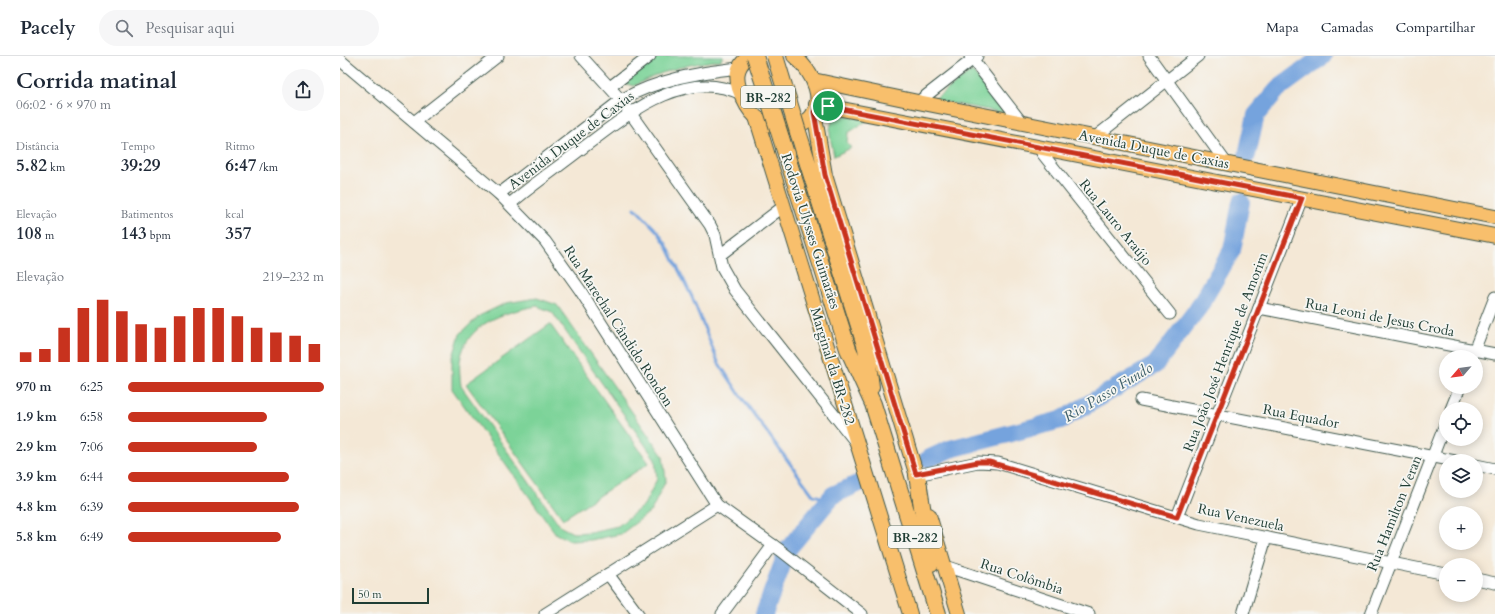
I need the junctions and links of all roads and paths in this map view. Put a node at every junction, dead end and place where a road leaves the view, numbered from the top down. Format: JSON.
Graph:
{"nodes":[{"id":1,"x":498,"y":56,"type":"edge"},
{"id":2,"x":581,"y":56,"type":"edge"},
{"id":3,"x":650,"y":56,"type":"edge"},
{"id":4,"x":756,"y":56,"type":"edge"},
{"id":5,"x":775,"y":56,"type":"edge"},
{"id":6,"x":794,"y":56,"type":"edge"},
{"id":7,"x":1149,"y":56,"type":"edge"},
{"id":8,"x":1198,"y":56,"type":"edge"},
{"id":9,"x":973,"y":57,"type":"edge"},
{"id":10,"x":340,"y":60,"type":"edge"},
{"id":11,"x":742,"y":61,"type":"edge"},
{"id":12,"x":813,"y":80,"type":"junction"},
{"id":13,"x":1166,"y":80,"type":"junction"},
{"id":14,"x":610,"y":87,"type":"junction"},
{"id":15,"x":741,"y":94,"type":"junction"},
{"id":16,"x":621,"y":100,"type":"junction"},
{"id":17,"x":918,"y":102,"type":"junction"},
{"id":18,"x":815,"y":108,"type":"junction"},
{"id":19,"x":630,"y":112,"type":"junction"},
{"id":20,"x":756,"y":117,"type":"junction"},
{"id":21,"x":414,"y":122,"type":"junction"},
{"id":22,"x":1022,"y":123,"type":"junction"},
{"id":23,"x":1094,"y":138,"type":"junction"},
{"id":24,"x":1040,"y":148,"type":"junction"},
{"id":25,"x":1227,"y":164,"type":"junction"},
{"id":26,"x":499,"y":194,"type":"junction"},
{"id":27,"x":1302,"y":198,"type":"junction"},
{"id":28,"x":510,"y":204,"type":"junction"},
{"id":29,"x":784,"y":206,"type":"junction"},
{"id":30,"x":1495,"y":217,"type":"edge"},
{"id":31,"x":1495,"y":236,"type":"edge"},
{"id":32,"x":720,"y":255,"type":"junction"},
{"id":33,"x":1495,"y":297,"type":"edge"},
{"id":34,"x":1259,"y":308,"type":"junction"},
{"id":35,"x":1170,"y":314,"type":"dead end"},
{"id":36,"x":1454,"y":350,"type":"edge"},
{"id":37,"x":1475,"y":350,"type":"edge"},
{"id":38,"x":1483,"y":354,"type":"edge"},
{"id":39,"x":1495,"y":354,"type":"edge"},
{"id":40,"x":1141,"y":400,"type":"dead end"},
{"id":41,"x":873,"y":404,"type":"junction"},
{"id":42,"x":1217,"y":415,"type":"junction"},
{"id":43,"x":1439,"y":440,"type":"edge"},
{"id":44,"x":857,"y":444,"type":"junction"},
{"id":45,"x":1432,"y":457,"type":"junction"},
{"id":46,"x":1439,"y":458,"type":"edge"},
{"id":47,"x":1483,"y":466,"type":"edge"},
{"id":48,"x":1495,"y":469,"type":"edge"},
{"id":49,"x":916,"y":474,"type":"junction"},
{"id":50,"x":717,"y":505,"type":"junction"},
{"id":51,"x":1177,"y":517,"type":"junction"},
{"id":52,"x":1266,"y":538,"type":"junction"},
{"id":53,"x":777,"y":548,"type":"junction"},
{"id":54,"x":1391,"y":563,"type":"junction"},
{"id":55,"x":945,"y":566,"type":"junction"},
{"id":56,"x":1439,"y":573,"type":"edge"},
{"id":57,"x":608,"y":574,"type":"junction"},
{"id":58,"x":1483,"y":581,"type":"edge"},
{"id":59,"x":1495,"y":583,"type":"edge"},
{"id":60,"x":545,"y":614,"type":"edge"},
{"id":61,"x":638,"y":614,"type":"edge"},
{"id":62,"x":722,"y":614,"type":"edge"},
{"id":63,"x":862,"y":614,"type":"edge"},
{"id":64,"x":910,"y":614,"type":"edge"},
{"id":65,"x":939,"y":614,"type":"edge"},
{"id":66,"x":959,"y":614,"type":"edge"},
{"id":67,"x":1089,"y":614,"type":"edge"},
{"id":68,"x":1243,"y":614,"type":"edge"},
{"id":69,"x":1371,"y":614,"type":"edge"}],
"edges":[{"from":1,"to":21,"type":"street"},
{"from":2,"to":14,"type":"street"},
{"from":3,"to":14,"type":"street"},
{"from":4,"to":41,"type":"highway","name":"Rodovia Ulysses Guimarães","number":"BR-282","bridge":true},
{"from":5,"to":41,"type":"highway","name":"Rodovia Ulysses Guimarães","number":"BR-282","bridge":true},
{"from":6,"to":12,"type":"main road"},
{"from":7,"to":13,"type":"street"},
{"from":8,"to":13,"type":"street"},
{"from":9,"to":17,"type":"street"},
{"from":9,"to":22,"type":"street"},
{"from":10,"to":21,"type":"street","name":"Rua Marechal Cândido Rondon"},
{"from":11,"to":15,"type":"main road"},
{"from":11,"to":16,"type":"street","name":"Avenida Duque de Caxias"},
{"from":12,"to":17,"type":"main road","name":"Avenida Duque de Caxias"},
{"from":12,"to":18,"type":"main road"},
{"from":13,"to":23,"type":"street"},
{"from":13,"to":25,"type":"street"},
{"from":14,"to":16,"type":"street"},
{"from":15,"to":19,"type":"street","name":"Avenida Duque de Caxias"},
{"from":15,"to":20,"type":"main road","name":"Marginal da BR-282"},
{"from":16,"to":19,"type":"street"},
{"from":16,"to":26,"type":"street","name":"Avenida Duque de Caxias"},
{"from":17,"to":22,"type":"main road","name":"Avenida Duque de Caxias"},
{"from":18,"to":20,"type":"main road"},
{"from":18,"to":24,"type":"main road","name":"Avenida Duque de Caxias"},
{"from":18,"to":49,"type":"main road"},
{"from":19,"to":28,"type":"street","name":"Avenida Duque de Caxias"},
{"from":19,"to":32,"type":"street"},
{"from":20,"to":29,"type":"main road","name":"Marginal da BR-282"},
{"from":21,"to":26,"type":"street","name":"Rua Marechal Cândido Rondon"},
{"from":22,"to":23,"type":"main road","name":"Avenida Duque de Caxias"},
{"from":23,"to":25,"type":"main road","name":"Avenida Duque de Caxias"},
{"from":24,"to":27,"type":"main road","name":"Avenida Duque de Caxias"},
{"from":24,"to":35,"type":"street","name":"Rua Lauro Araújo"},
{"from":25,"to":30,"type":"main road","name":"Avenida Duque de Caxias"},
{"from":26,"to":28,"type":"street","name":"Rua Marechal Cândido Rondon"},
{"from":27,"to":31,"type":"main road","name":"Avenida Duque de Caxias"},
{"from":27,"to":34,"type":"street","name":"Rua João José Henrique de Amorim"},
{"from":28,"to":50,"type":"street","name":"Rua Marechal Cândido Rondon"},
{"from":29,"to":32,"type":"street"},
{"from":29,"to":44,"type":"main road","name":"Marginal da BR-282"},
{"from":32,"to":44,"type":"street"},
{"from":33,"to":37,"type":"street"},
{"from":34,"to":36,"type":"street","name":"Rua Leoni de Jesus Croda"},
{"from":34,"to":42,"type":"street","name":"Rua João José Henrique de Amorim"},
{"from":38,"to":39,"type":"street","name":"Rua Leoni de Jesus Croda"},
{"from":40,"to":42,"type":"street","name":"Rua Equador"},
{"from":41,"to":65,"type":"highway","name":"Rodovia Ulysses Guimarães","number":"BR-282"},
{"from":42,"to":45,"type":"street","name":"Rua Equador"},
{"from":42,"to":51,"type":"street","name":"Rua João José Henrique de Amorim"},
{"from":43,"to":45,"type":"street","name":"Rua Hamilton Veran"},
{"from":44,"to":64,"type":"main road","name":"Marginal da BR-282"},
{"from":45,"to":46,"type":"street","name":"Rua Equador"},
{"from":45,"to":54,"type":"street","name":"Rua Hamilton Veran"},
{"from":47,"to":48,"type":"street"},
{"from":49,"to":51,"type":"street","name":"Rua Venezuela"},
{"from":49,"to":55,"type":"main road"},
{"from":49,"to":65,"type":"highway"},
{"from":50,"to":53,"type":"street","name":"Rua Marechal Cândido Rondon"},
{"from":50,"to":57,"type":"street"},
{"from":51,"to":52,"type":"street","name":"Rua Venezuela"},
{"from":52,"to":54,"type":"street","name":"Rua Venezuela"},
{"from":52,"to":68,"type":"street"},
{"from":53,"to":62,"type":"street"},
{"from":53,"to":63,"type":"street","name":"Rua Marechal Cândido Rondon"},
{"from":54,"to":56,"type":"street","name":"Rua Venezuela"},
{"from":54,"to":69,"type":"street","name":"Rua Hamilton Veran"},
{"from":55,"to":66,"type":"main road"},
{"from":55,"to":67,"type":"street","name":"Rua Colômbia"},
{"from":57,"to":60,"type":"street"},
{"from":57,"to":61,"type":"street"},
{"from":58,"to":59,"type":"street"}]}
